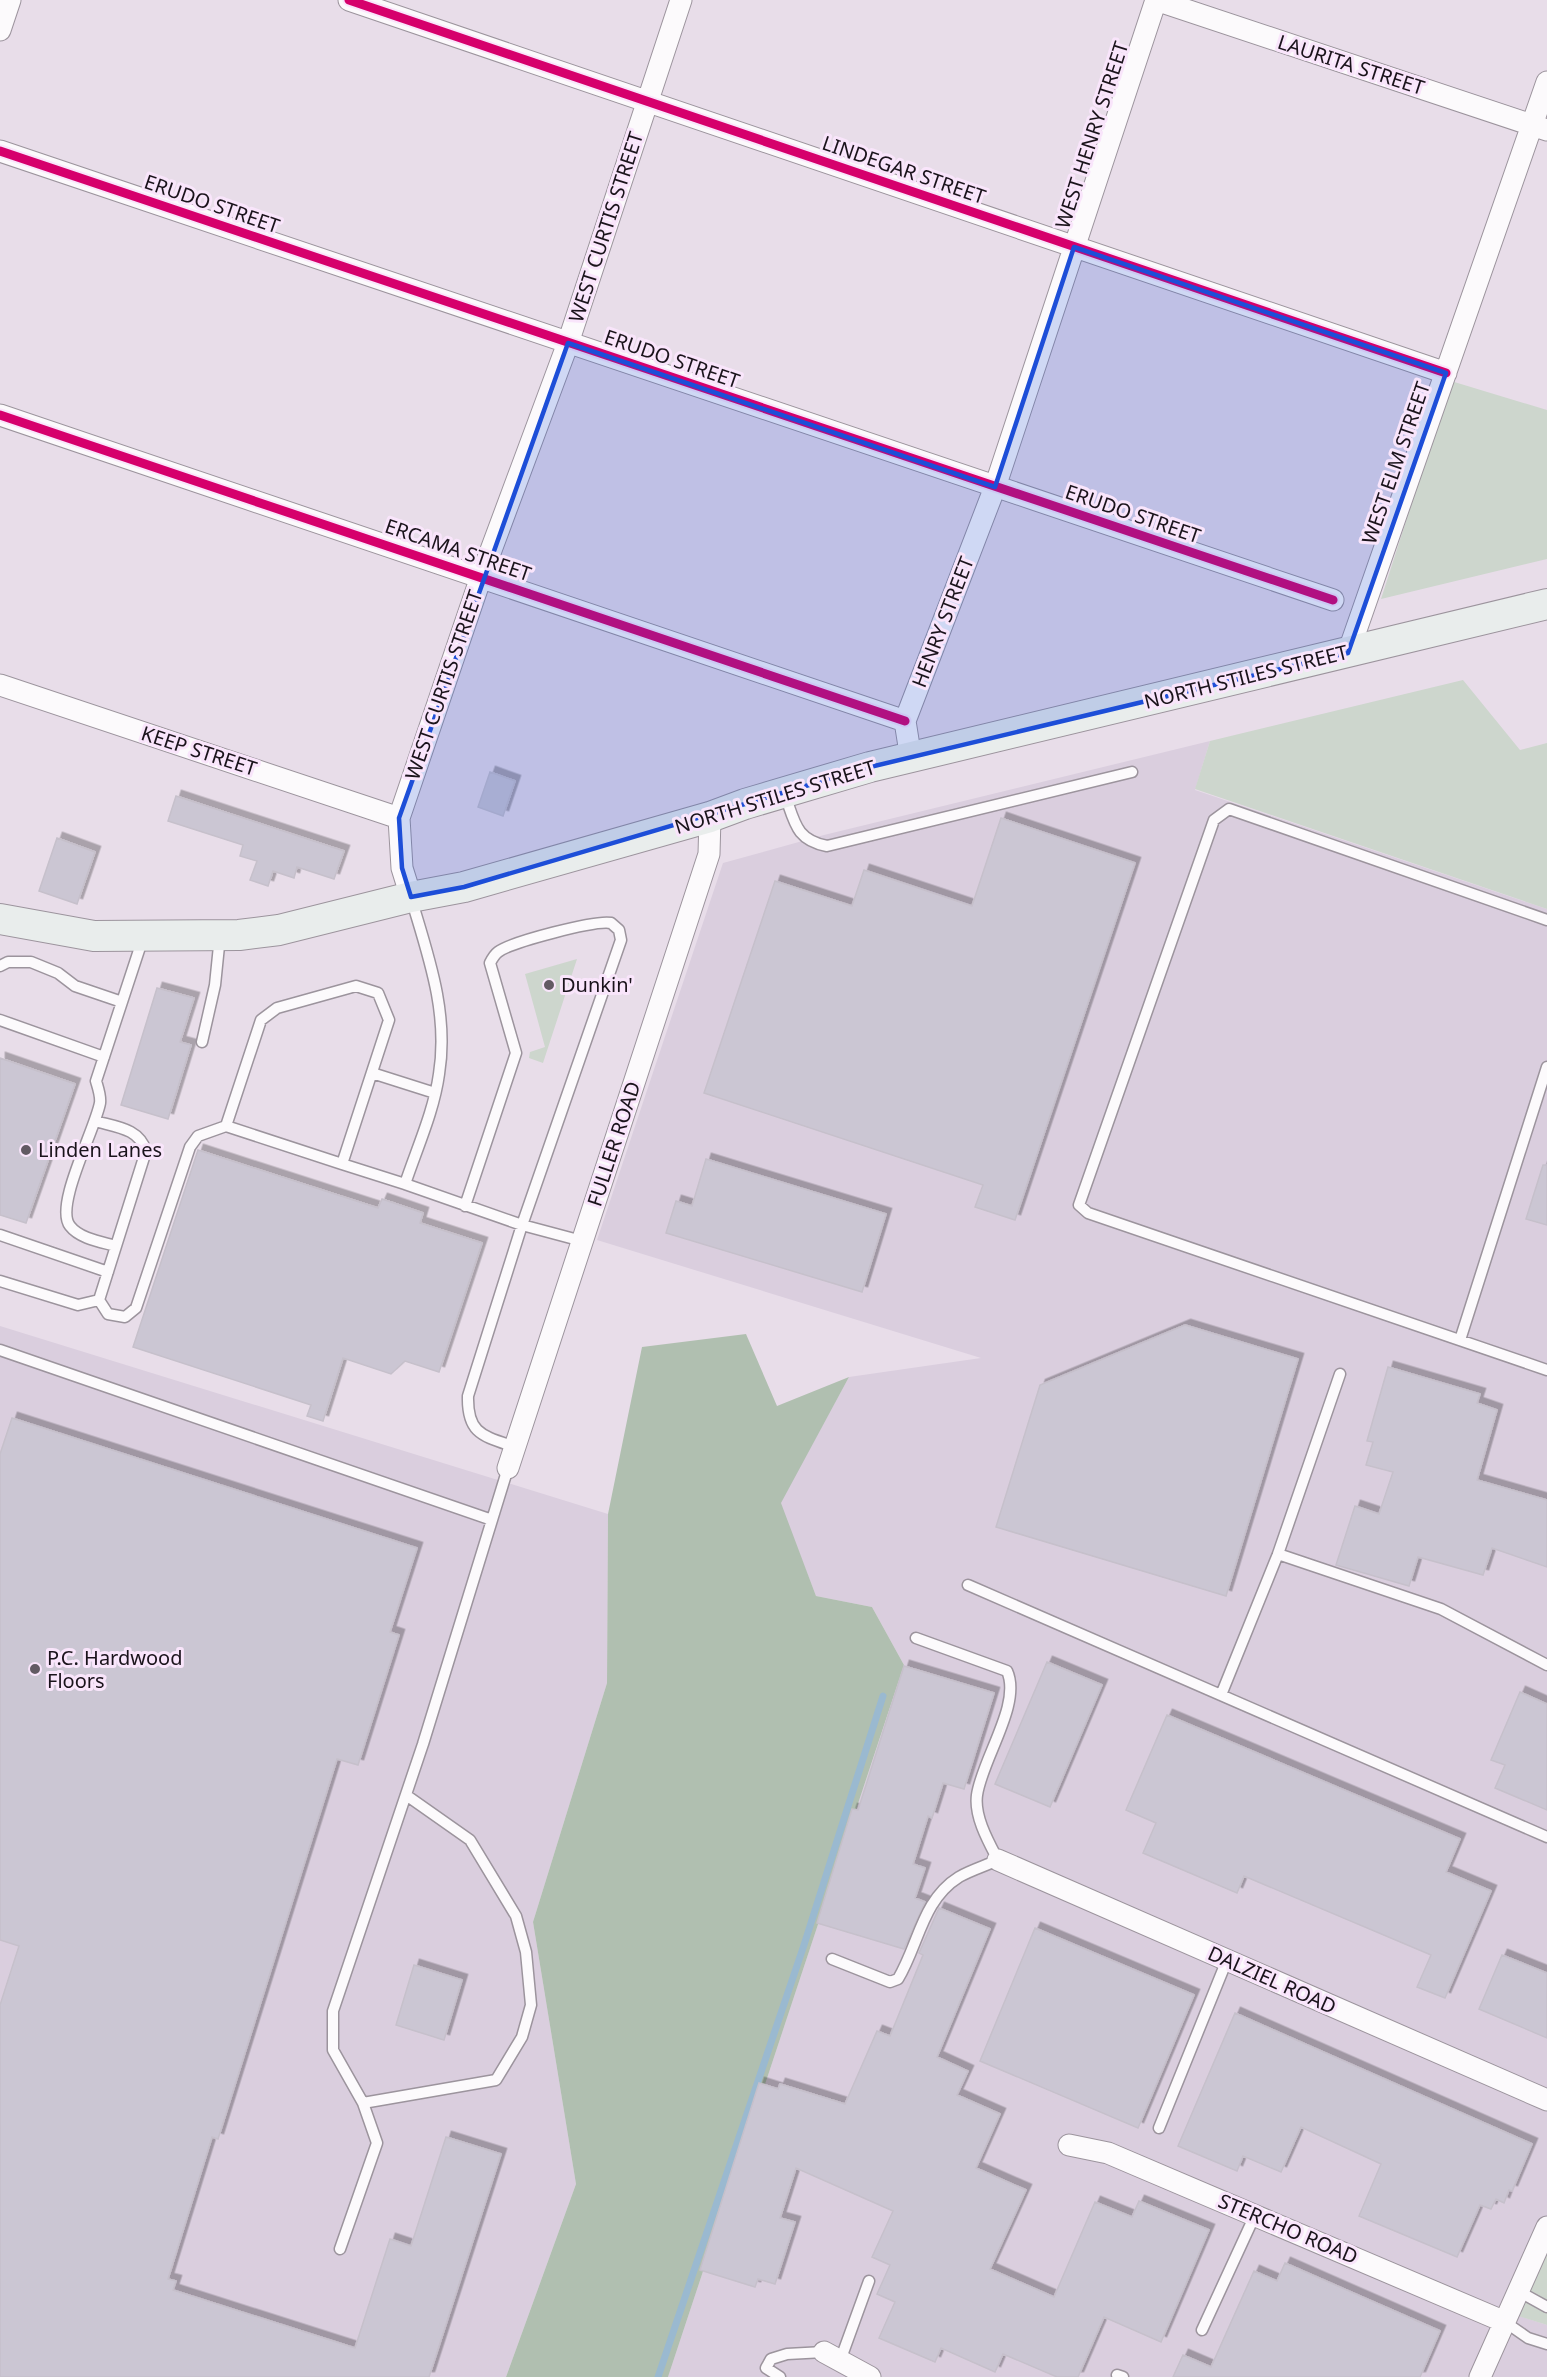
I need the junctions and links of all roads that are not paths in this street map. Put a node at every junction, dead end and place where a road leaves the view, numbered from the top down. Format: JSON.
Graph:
{"nodes":[{"id":1,"x":10,"y":0,"type":"edge"},
{"id":2,"x":349,"y":0,"type":"edge"},
{"id":3,"x":681,"y":0,"type":"edge"},
{"id":4,"x":1156,"y":0,"type":"edge"},
{"id":5,"x":0,"y":30,"type":"edge"},
{"id":6,"x":1547,"y":82,"type":"edge"},
{"id":7,"x":647,"y":101,"type":"junction"},
{"id":8,"x":1539,"y":128,"type":"edge"},
{"id":9,"x":0,"y":151,"type":"edge"},
{"id":10,"x":1074,"y":246,"type":"junction"},
{"id":11,"x":568,"y":343,"type":"junction"},
{"id":12,"x":1446,"y":373,"type":"junction"},
{"id":13,"x":0,"y":415,"type":"edge"},
{"id":14,"x":995,"y":487,"type":"junction"},
{"id":15,"x":481,"y":577,"type":"junction"},
{"id":16,"x":1333,"y":600,"type":"dead end"},
{"id":17,"x":1547,"y":604,"type":"edge"},
{"id":18,"x":1348,"y":653,"type":"junction"},
{"id":19,"x":0,"y":685,"type":"edge"},
{"id":20,"x":905,"y":721,"type":"junction"},
{"id":21,"x":911,"y":759,"type":"junction"},
{"id":22,"x":1132,"y":772,"type":"dead end"},
{"id":23,"x":784,"y":792,"type":"junction"},
{"id":24,"x":710,"y":817,"type":"junction"},
{"id":25,"x":399,"y":818,"type":"junction"},
{"id":26,"x":411,"y":897,"type":"junction"},
{"id":27,"x":0,"y":919,"type":"edge"},
{"id":28,"x":1547,"y":920,"type":"edge"},
{"id":29,"x":220,"y":936,"type":"junction"},
{"id":30,"x":144,"y":937,"type":"junction"},
{"id":31,"x":0,"y":966,"type":"edge"},
{"id":32,"x":122,"y":1002,"type":"junction"},
{"id":33,"x":0,"y":1020,"type":"edge"},
{"id":34,"x":202,"y":1042,"type":"dead end"},
{"id":35,"x":104,"y":1057,"type":"junction"},
{"id":36,"x":1547,"y":1067,"type":"edge"},
{"id":37,"x":372,"y":1073,"type":"junction"},
{"id":38,"x":435,"y":1093,"type":"junction"},
{"id":39,"x":95,"y":1121,"type":"junction"},
{"id":40,"x":226,"y":1126,"type":"junction"},
{"id":41,"x":342,"y":1164,"type":"junction"},
{"id":42,"x":405,"y":1184,"type":"junction"},
{"id":43,"x":465,"y":1206,"type":"junction"},
{"id":44,"x":522,"y":1225,"type":"junction"},
{"id":45,"x":0,"y":1235,"type":"edge"},
{"id":46,"x":582,"y":1241,"type":"junction"},
{"id":47,"x":116,"y":1246,"type":"junction"},
{"id":48,"x":108,"y":1272,"type":"junction"},
{"id":49,"x":0,"y":1281,"type":"edge"},
{"id":50,"x":99,"y":1300,"type":"junction"},
{"id":51,"x":1460,"y":1340,"type":"junction"},
{"id":52,"x":0,"y":1350,"type":"edge"},
{"id":53,"x":1547,"y":1370,"type":"edge"},
{"id":54,"x":1340,"y":1374,"type":"dead end"},
{"id":55,"x":515,"y":1447,"type":"junction"},
{"id":56,"x":507,"y":1468,"type":"joint"},
{"id":57,"x":492,"y":1520,"type":"junction"},
{"id":58,"x":1278,"y":1554,"type":"junction"},
{"id":59,"x":968,"y":1585,"type":"dead end"},
{"id":60,"x":916,"y":1638,"type":"dead end"},
{"id":61,"x":1547,"y":1665,"type":"edge"},
{"id":62,"x":1221,"y":1695,"type":"junction"},
{"id":63,"x":406,"y":1795,"type":"junction"},
{"id":64,"x":1547,"y":1837,"type":"edge"},
{"id":65,"x":998,"y":1860,"type":"junction"},
{"id":66,"x":832,"y":1959,"type":"dead end"},
{"id":67,"x":1227,"y":1960,"type":"junction"},
{"id":68,"x":1547,"y":2100,"type":"edge"},
{"id":69,"x":363,"y":2103,"type":"junction"},
{"id":70,"x":1159,"y":2128,"type":"dead end"},
{"id":71,"x":1069,"y":2145,"type":"dead end"},
{"id":72,"x":1255,"y":2215,"type":"junction"},
{"id":73,"x":1547,"y":2228,"type":"edge"},
{"id":74,"x":340,"y":2249,"type":"dead end"},
{"id":75,"x":869,"y":2281,"type":"dead end"},
{"id":76,"x":1518,"y":2291,"type":"junction"},
{"id":77,"x":1547,"y":2307,"type":"edge"},
{"id":78,"x":1505,"y":2322,"type":"junction"},
{"id":79,"x":1202,"y":2330,"type":"dead end"},
{"id":80,"x":1547,"y":2344,"type":"edge"},
{"id":81,"x":848,"y":2367,"type":"edge"},
{"id":82,"x":780,"y":2377,"type":"edge"},
{"id":83,"x":1480,"y":2377,"type":"edge"}],
"edges":[{"from":1,"to":5,"type":"street"},
{"from":2,"to":7,"type":"street","name":"LINDEGAR STREET"},
{"from":3,"to":7,"type":"street","name":"WEST CURTIS STREET"},
{"from":4,"to":8,"type":"street","name":"LAURITA STREET"},
{"from":4,"to":10,"type":"street","name":"WEST HENRY STREET"},
{"from":6,"to":8,"type":"street","name":"WEST ELM STREET"},
{"from":7,"to":10,"type":"street","name":"LINDEGAR STREET"},
{"from":7,"to":11,"type":"street","name":"WEST CURTIS STREET"},
{"from":8,"to":12,"type":"street","name":"WEST ELM STREET"},
{"from":9,"to":11,"type":"street","name":"ERUDO STREET"},
{"from":10,"to":12,"type":"street","name":"LINDEGAR STREET"},
{"from":10,"to":14,"type":"street","name":"WEST HENRY STREET"},
{"from":11,"to":14,"type":"street","name":"ERUDO STREET"},
{"from":11,"to":15,"type":"street","name":"WEST CURTIS STREET"},
{"from":12,"to":18,"type":"street","name":"WEST ELM STREET"},
{"from":13,"to":15,"type":"street","name":"ERCAMA STREET"},
{"from":14,"to":16,"type":"street","name":"ERUDO STREET"},
{"from":14,"to":20,"type":"street","name":"HENRY STREET"},
{"from":15,"to":20,"type":"street","name":"ERCAMA STREET"},
{"from":15,"to":25,"type":"street","name":"WEST CURTIS STREET"},
{"from":17,"to":18,"type":"main road","name":"NORTH STILES STREET"},
{"from":18,"to":21,"type":"main road","name":"NORTH STILES STREET"},
{"from":19,"to":25,"type":"street","name":"KEEP STREET"},
{"from":20,"to":21,"type":"street"},
{"from":21,"to":23,"type":"main road","name":"NORTH STILES STREET"},
{"from":22,"to":23,"type":"lane"},
{"from":23,"to":24,"type":"main road","name":"NORTH STILES STREET"},
{"from":24,"to":26,"type":"main road","name":"NORTH STILES STREET"},
{"from":24,"to":46,"type":"street","name":"FULLER ROAD"},
{"from":25,"to":26,"type":"street","name":"WEST CURTIS STREET"},
{"from":26,"to":29,"type":"main road","name":"NORTH STILES STREET"},
{"from":26,"to":38,"type":"lane"},
{"from":27,"to":30,"type":"main road","name":"NORTH STILES STREET"},
{"from":28,"to":51,"type":"lane"},
{"from":29,"to":30,"type":"main road","name":"NORTH STILES STREET"},
{"from":29,"to":34,"type":"lane"},
{"from":30,"to":32,"type":"lane"},
{"from":31,"to":32,"type":"lane"},
{"from":32,"to":35,"type":"lane"},
{"from":33,"to":35,"type":"lane"},
{"from":35,"to":39,"type":"lane"},
{"from":36,"to":51,"type":"lane"},
{"from":37,"to":38,"type":"lane"},
{"from":37,"to":40,"type":"lane"},
{"from":37,"to":41,"type":"lane"},
{"from":38,"to":42,"type":"lane"},
{"from":39,"to":47,"type":"lane"},
{"from":39,"to":47,"type":"lane"},
{"from":40,"to":41,"type":"lane"},
{"from":40,"to":50,"type":"lane"},
{"from":41,"to":42,"type":"lane"},
{"from":42,"to":43,"type":"lane"},
{"from":43,"to":44,"type":"lane"},
{"from":43,"to":44,"type":"lane"},
{"from":44,"to":46,"type":"lane"},
{"from":44,"to":55,"type":"lane"},
{"from":45,"to":48,"type":"lane"},
{"from":46,"to":55,"type":"street","name":"FULLER ROAD"},
{"from":47,"to":48,"type":"lane"},
{"from":48,"to":50,"type":"lane"},
{"from":49,"to":50,"type":"lane"},
{"from":51,"to":53,"type":"lane"},
{"from":52,"to":57,"type":"lane"},
{"from":54,"to":58,"type":"lane"},
{"from":55,"to":56,"type":"street","name":"FULLER ROAD"},
{"from":56,"to":57,"type":"lane"},
{"from":57,"to":63,"type":"lane"},
{"from":58,"to":61,"type":"lane"},
{"from":58,"to":62,"type":"lane"},
{"from":59,"to":62,"type":"lane"},
{"from":60,"to":65,"type":"lane"},
{"from":62,"to":64,"type":"lane"},
{"from":63,"to":69,"type":"lane"},
{"from":63,"to":69,"type":"lane"},
{"from":65,"to":66,"type":"lane"},
{"from":65,"to":67,"type":"street","name":"DALZIEL ROAD"},
{"from":67,"to":68,"type":"street","name":"DALZIEL ROAD"},
{"from":67,"to":70,"type":"lane"},
{"from":69,"to":74,"type":"lane"},
{"from":71,"to":72,"type":"street","name":"STERCHO ROAD"},
{"from":72,"to":78,"type":"street","name":"STERCHO ROAD"},
{"from":72,"to":79,"type":"lane"},
{"from":73,"to":76,"type":"street"},
{"from":75,"to":81,"type":"lane"},
{"from":76,"to":77,"type":"lane"},
{"from":76,"to":78,"type":"street"},
{"from":78,"to":80,"type":"lane"},
{"from":78,"to":83,"type":"street"},
{"from":81,"to":82,"type":"lane"}]}
